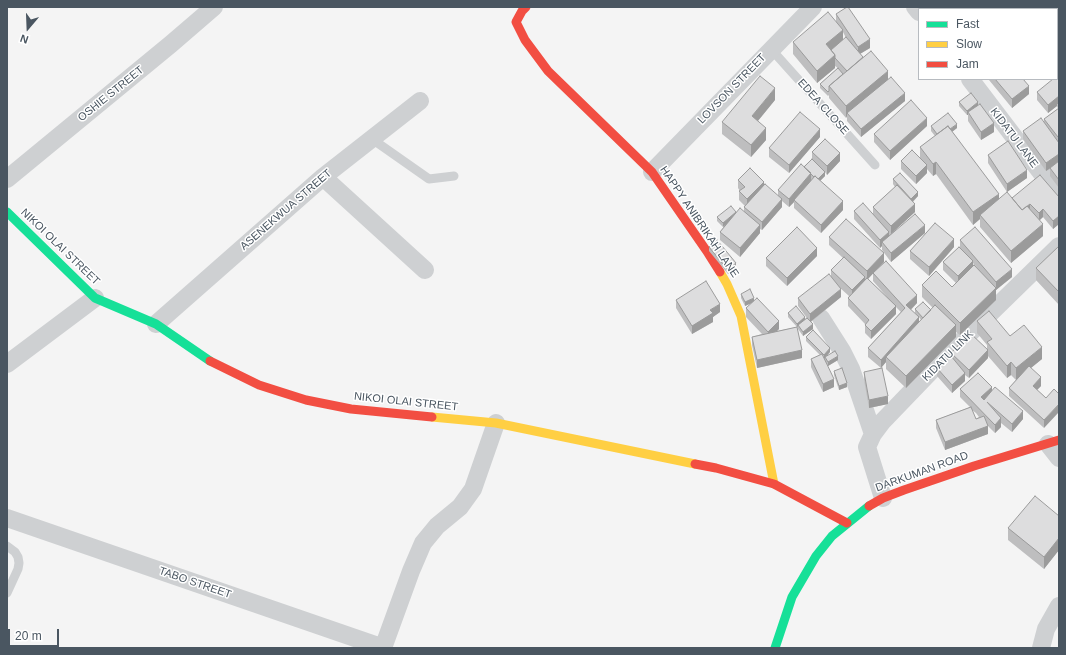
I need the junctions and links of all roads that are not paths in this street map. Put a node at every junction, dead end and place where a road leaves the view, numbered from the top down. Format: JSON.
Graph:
{"nodes":[{"id":1,"x":214,"y":7,"type":"edge"},
{"id":2,"x":526,"y":7,"type":"edge"},
{"id":3,"x":813,"y":7,"type":"edge"},
{"id":4,"x":771,"y":49,"type":"junction"},
{"id":5,"x":971,"y":80,"type":"edge"},
{"id":6,"x":420,"y":101,"type":"dead end"},
{"id":7,"x":372,"y":139,"type":"junction"},
{"id":8,"x":875,"y":165,"type":"dead end"},
{"id":9,"x":652,"y":172,"type":"junction"},
{"id":10,"x":454,"y":176,"type":"dead end"},
{"id":11,"x":324,"y":177,"type":"junction"},
{"id":12,"x":7,"y":179,"type":"edge"},
{"id":13,"x":1059,"y":196,"type":"edge"},
{"id":14,"x":7,"y":212,"type":"edge"},
{"id":15,"x":1059,"y":246,"type":"edge"},
{"id":16,"x":425,"y":270,"type":"dead end"},
{"id":17,"x":94,"y":298,"type":"junction"},
{"id":18,"x":821,"y":318,"type":"dead end"},
{"id":19,"x":156,"y":324,"type":"junction"},
{"id":20,"x":7,"y":364,"type":"edge"},
{"id":21,"x":496,"y":423,"type":"junction"},
{"id":22,"x":873,"y":434,"type":"junction"},
{"id":23,"x":1055,"y":447,"type":"edge"},
{"id":24,"x":774,"y":484,"type":"junction"},
{"id":25,"x":883,"y":498,"type":"junction"},
{"id":26,"x":7,"y":518,"type":"edge"},
{"id":27,"x":847,"y":522,"type":"junction"},
{"id":28,"x":7,"y":546,"type":"edge"},
{"id":29,"x":7,"y":593,"type":"edge"},
{"id":30,"x":1059,"y":606,"type":"edge"},
{"id":31,"x":384,"y":648,"type":"edge"},
{"id":32,"x":775,"y":648,"type":"edge"},
{"id":33,"x":1041,"y":648,"type":"edge"}],
"edges":[{"from":1,"to":12,"type":"street","name":"OSHIE STREET"},
{"from":2,"to":9,"type":"street","name":"HAPPY ANIBRIKAH LANE"},
{"from":3,"to":4,"type":"street","name":"LOVSON STREET"},
{"from":4,"to":8,"type":"lane","name":"EDEA CLOSE"},
{"from":4,"to":9,"type":"street","name":"LOVSON STREET"},
{"from":5,"to":13,"type":"street","name":"KIDATU LANE"},
{"from":6,"to":7,"type":"street","name":"ASENEKWUA STREET"},
{"from":7,"to":10,"type":"lane"},
{"from":7,"to":11,"type":"street","name":"ASENEKWUA STREET"},
{"from":9,"to":24,"type":"street","name":"HAPPY ANIBRIKAH LANE"},
{"from":11,"to":16,"type":"street"},
{"from":11,"to":19,"type":"street","name":"ASENEKWUA STREET"},
{"from":14,"to":17,"type":"street","name":"NIKOI OLAI STREET"},
{"from":15,"to":22,"type":"street","name":"KIDATU LINK"},
{"from":17,"to":19,"type":"street","name":"NIKOI OLAI STREET"},
{"from":17,"to":20,"type":"street"},
{"from":18,"to":22,"type":"street"},
{"from":19,"to":21,"type":"street","name":"NIKOI OLAI STREET"},
{"from":21,"to":24,"type":"street","name":"NIKOI OLAI STREET"},
{"from":21,"to":31,"type":"street"},
{"from":22,"to":25,"type":"street"},
{"from":23,"to":25,"type":"street","name":"DARKUMAN ROAD"},
{"from":24,"to":27,"type":"street","name":"NIKOI OLAI STREET"},
{"from":25,"to":27,"type":"street","name":"DARKUMAN ROAD"},
{"from":26,"to":31,"type":"street","name":"TABO STREET"},
{"from":27,"to":32,"type":"street","name":"DARKUMAN ROAD"},
{"from":28,"to":29,"type":"lane"},
{"from":30,"to":33,"type":"street"}]}
